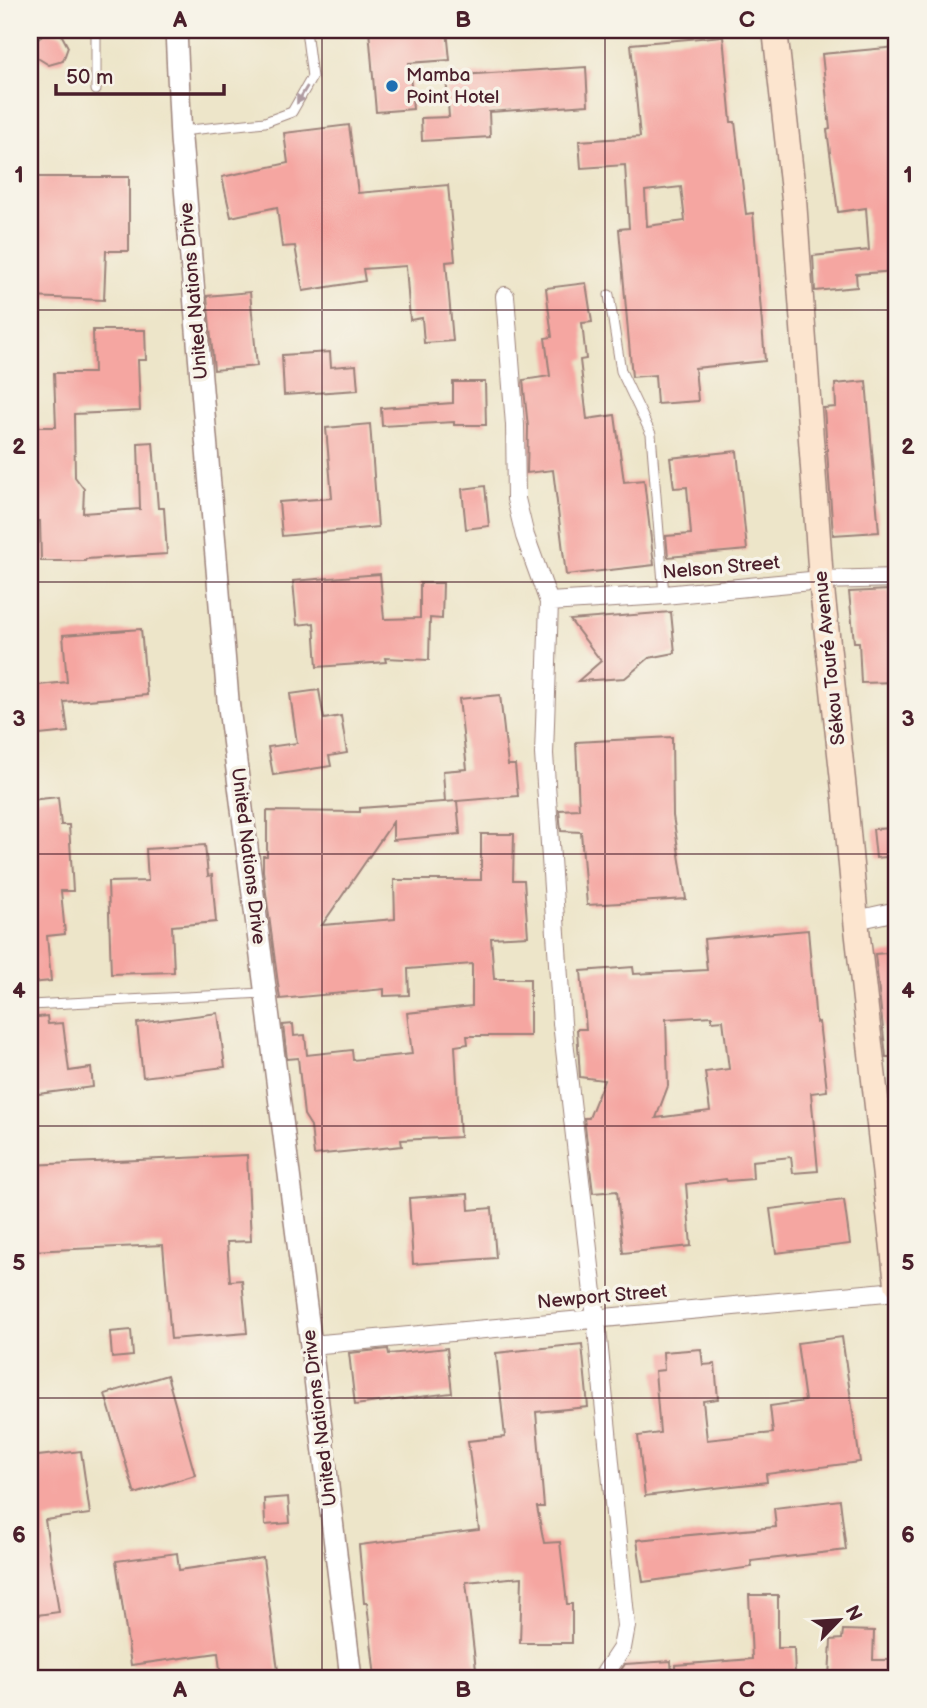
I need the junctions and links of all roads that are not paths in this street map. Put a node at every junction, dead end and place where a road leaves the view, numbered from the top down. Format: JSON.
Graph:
{"nodes":[{"id":1,"x":96,"y":30,"type":"edge"},
{"id":2,"x":176,"y":30,"type":"edge"},
{"id":3,"x":306,"y":30,"type":"edge"},
{"id":4,"x":775,"y":30,"type":"edge"},
{"id":5,"x":96,"y":90,"type":"dead end"},
{"id":6,"x":181,"y":131,"type":"junction"},
{"id":7,"x":609,"y":295,"type":"dead end"},
{"id":8,"x":505,"y":296,"type":"dead end"},
{"id":9,"x":897,"y":578,"type":"edge"},
{"id":10,"x":821,"y":580,"type":"junction"},
{"id":11,"x":664,"y":594,"type":"junction"},
{"id":12,"x":548,"y":602,"type":"junction"},
{"id":13,"x":897,"y":911,"type":"edge"},
{"id":14,"x":856,"y":920,"type":"junction"},
{"id":15,"x":266,"y":992,"type":"junction"},
{"id":16,"x":30,"y":1005,"type":"edge"},
{"id":17,"x":897,"y":1284,"type":"edge"},
{"id":18,"x":897,"y":1291,"type":"edge"},
{"id":19,"x":596,"y":1318,"type":"junction"},
{"id":20,"x":311,"y":1345,"type":"junction"},
{"id":21,"x":351,"y":1678,"type":"edge"},
{"id":22,"x":602,"y":1678,"type":"edge"}],
"edges":[{"from":1,"to":5,"type":"lane"},
{"from":2,"to":6,"type":"street","name":"United Nations Drive"},
{"from":3,"to":6,"type":"lane","one_way":true},
{"from":4,"to":10,"type":"main road","name":"Sékou Touré Avenue"},
{"from":6,"to":15,"type":"street","name":"United Nations Drive"},
{"from":7,"to":11,"type":"lane"},
{"from":8,"to":12,"type":"street"},
{"from":9,"to":10,"type":"street","name":"Nelson Street"},
{"from":10,"to":11,"type":"street","name":"Nelson Street"},
{"from":10,"to":14,"type":"main road","name":"Sékou Touré Avenue"},
{"from":11,"to":12,"type":"street","name":"Nelson Street"},
{"from":12,"to":19,"type":"street"},
{"from":13,"to":14,"type":"street"},
{"from":14,"to":17,"type":"main road","name":"Sékou Touré Avenue"},
{"from":15,"to":16,"type":"lane"},
{"from":15,"to":20,"type":"street","name":"United Nations Drive"},
{"from":18,"to":19,"type":"street","name":"Newport Street"},
{"from":19,"to":20,"type":"street","name":"Newport Street"},
{"from":19,"to":22,"type":"street"},
{"from":20,"to":21,"type":"street","name":"United Nations Drive"}]}
